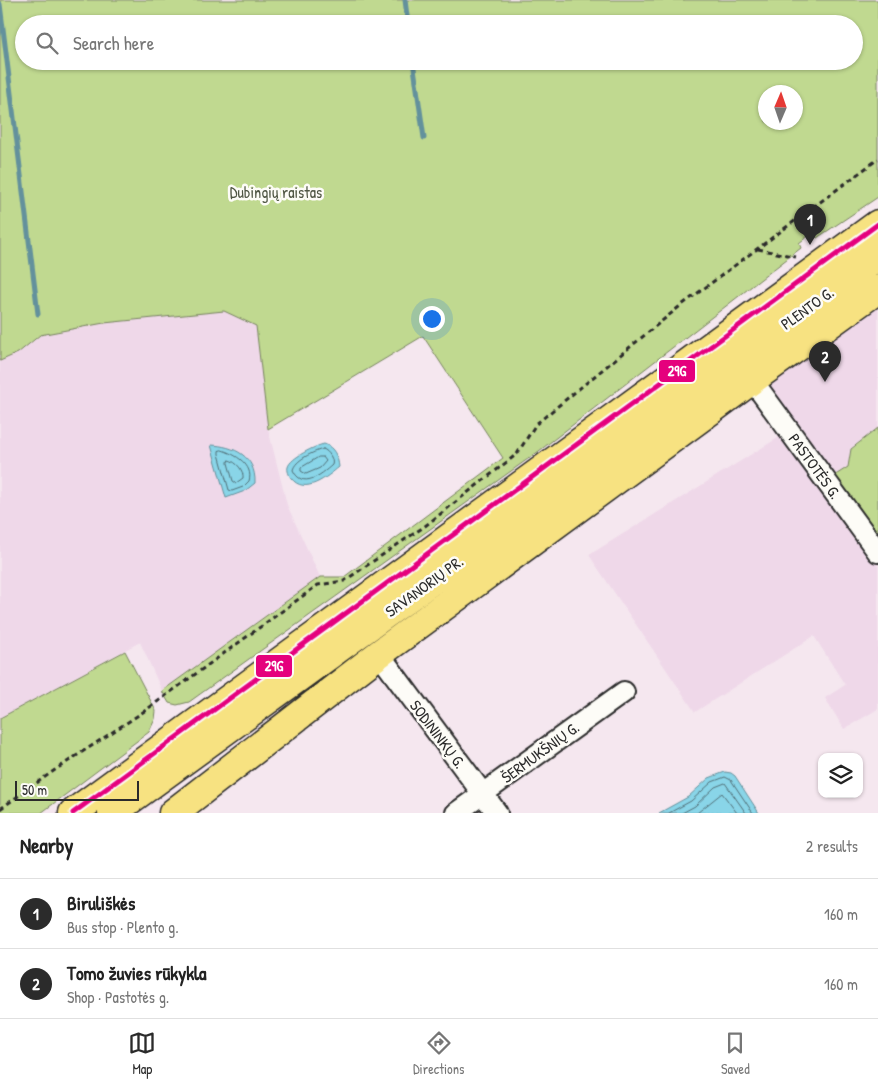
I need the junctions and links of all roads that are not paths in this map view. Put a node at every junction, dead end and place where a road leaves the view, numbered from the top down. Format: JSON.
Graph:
{"nodes":[{"id":1,"x":878,"y":224,"type":"edge"},
{"id":2,"x":878,"y":256,"type":"edge"},
{"id":3,"x":878,"y":289,"type":"edge"},
{"id":4,"x":736,"y":359,"type":"junction"},
{"id":5,"x":878,"y":552,"type":"edge"},
{"id":6,"x":379,"y":654,"type":"junction"},
{"id":7,"x":624,"y":692,"type":"dead end"},
{"id":8,"x":483,"y":793,"type":"junction"},
{"id":9,"x":73,"y":813,"type":"edge"},
{"id":10,"x":112,"y":813,"type":"edge"},
{"id":11,"x":173,"y":813,"type":"edge"},
{"id":12,"x":456,"y":813,"type":"edge"},
{"id":13,"x":497,"y":813,"type":"edge"}],
"edges":[{"from":1,"to":4,"type":"highway","name":"PLENTO G."},
{"from":2,"to":4,"type":"highway","name":"PLENTO G."},
{"from":3,"to":4,"type":"highway"},
{"from":4,"to":5,"type":"street","name":"PASTOTĖS G."},
{"from":4,"to":6,"type":"highway"},
{"from":4,"to":9,"type":"highway","name":"SAVANORIŲ PR."},
{"from":4,"to":10,"type":"highway","name":"SAVANORIŲ PR."},
{"from":6,"to":8,"type":"street","name":"SODININKŲ G."},
{"from":6,"to":11,"type":"highway"},
{"from":7,"to":8,"type":"street","name":"ŠERMUKŠNIŲ G."},
{"from":8,"to":12,"type":"street","name":"ŠERMUKŠNIŲ G."},
{"from":8,"to":13,"type":"street","name":"SODININKŲ G."}]}
